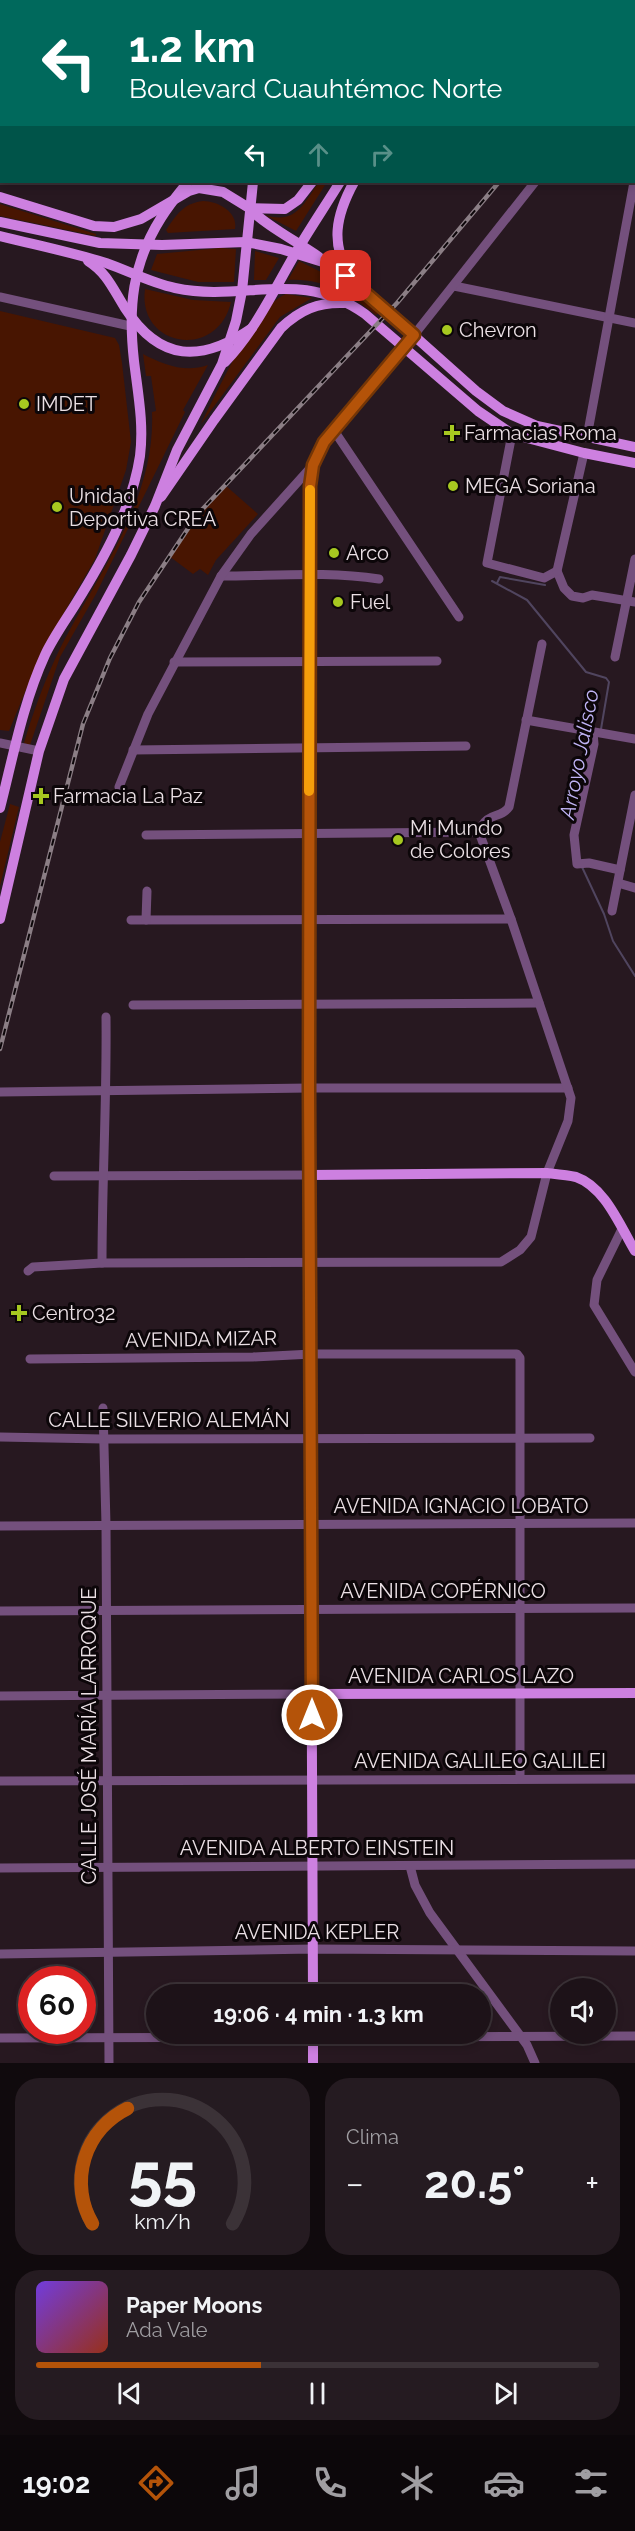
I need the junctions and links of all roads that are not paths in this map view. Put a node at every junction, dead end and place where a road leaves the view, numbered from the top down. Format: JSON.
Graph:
{"nodes":[{"id":1,"x":187,"y":183,"type":"edge"},
{"id":2,"x":253,"y":183,"type":"edge"},
{"id":3,"x":311,"y":183,"type":"edge"},
{"id":4,"x":339,"y":183,"type":"edge"},
{"id":5,"x":354,"y":183,"type":"edge"},
{"id":6,"x":534,"y":183,"type":"edge"},
{"id":7,"x":634,"y":183,"type":"edge"},
{"id":8,"x":0,"y":197,"type":"edge"},
{"id":9,"x":176,"y":198,"type":"junction"},
{"id":10,"x":249,"y":208,"type":"junction"},
{"id":11,"x":0,"y":222,"type":"edge"},
{"id":12,"x":0,"y":236,"type":"edge"},
{"id":13,"x":246,"y":242,"type":"junction"},
{"id":14,"x":147,"y":244,"type":"junction"},
{"id":15,"x":298,"y":249,"type":"junction"},
{"id":16,"x":77,"y":254,"type":"junction"},
{"id":17,"x":137,"y":275,"type":"junction"},
{"id":18,"x":355,"y":283,"type":"junction"},
{"id":19,"x":454,"y":286,"type":"junction"},
{"id":20,"x":277,"y":288,"type":"junction"},
{"id":21,"x":242,"y":291,"type":"junction"},
{"id":22,"x":0,"y":297,"type":"edge"},
{"id":23,"x":350,"y":304,"type":"junction"},
{"id":24,"x":609,"y":317,"type":"junction"},
{"id":25,"x":130,"y":321,"type":"junction"},
{"id":26,"x":635,"y":323,"type":"edge"},
{"id":27,"x":252,"y":328,"type":"junction"},
{"id":28,"x":414,"y":335,"type":"junction"},
{"id":29,"x":230,"y":341,"type":"junction"},
{"id":30,"x":404,"y":349,"type":"junction"},
{"id":31,"x":222,"y":364,"type":"junction"},
{"id":32,"x":333,"y":429,"type":"junction"},
{"id":33,"x":512,"y":434,"type":"junction"},
{"id":34,"x":588,"y":437,"type":"junction"},
{"id":35,"x":635,"y":447,"type":"edge"},
{"id":36,"x":584,"y":453,"type":"junction"},
{"id":37,"x":635,"y":463,"type":"edge"},
{"id":38,"x":313,"y":465,"type":"junction"},
{"id":39,"x":155,"y":506,"type":"junction"},
{"id":40,"x":635,"y":559,"type":"edge"},
{"id":41,"x":557,"y":571,"type":"junction"},
{"id":42,"x":309,"y":574,"type":"junction"},
{"id":43,"x":221,"y":576,"type":"junction"},
{"id":44,"x":380,"y":579,"type":"dead end"},
{"id":45,"x":630,"y":601,"type":"edge"},
{"id":46,"x":459,"y":618,"type":"dead end"},
{"id":47,"x":542,"y":644,"type":"dead end"},
{"id":48,"x":615,"y":657,"type":"dead end"},
{"id":49,"x":437,"y":661,"type":"dead end"},
{"id":50,"x":174,"y":662,"type":"junction"},
{"id":51,"x":309,"y":662,"type":"junction"},
{"id":52,"x":526,"y":720,"type":"junction"},
{"id":53,"x":598,"y":733,"type":"junction"},
{"id":54,"x":635,"y":739,"type":"edge"},
{"id":55,"x":0,"y":743,"type":"edge"},
{"id":56,"x":466,"y":746,"type":"dead end"},
{"id":57,"x":15,"y":747,"type":"junction"},
{"id":58,"x":309,"y":748,"type":"junction"},
{"id":59,"x":133,"y":750,"type":"junction"},
{"id":60,"x":39,"y":751,"type":"junction"},
{"id":61,"x":119,"y":787,"type":"dead end"},
{"id":62,"x":635,"y":795,"type":"edge"},
{"id":63,"x":0,"y":808,"type":"edge"},
{"id":64,"x":479,"y":832,"type":"junction"},
{"id":65,"x":309,"y":834,"type":"junction"},
{"id":66,"x":146,"y":835,"type":"dead end"},
{"id":67,"x":620,"y":870,"type":"junction"},
{"id":68,"x":618,"y":883,"type":"junction"},
{"id":69,"x":635,"y":888,"type":"edge"},
{"id":70,"x":147,"y":891,"type":"dead end"},
{"id":71,"x":612,"y":911,"type":"dead end"},
{"id":72,"x":0,"y":919,"type":"edge"},
{"id":73,"x":131,"y":920,"type":"dead end"},
{"id":74,"x":146,"y":920,"type":"junction"},
{"id":75,"x":309,"y":920,"type":"junction"},
{"id":76,"x":511,"y":920,"type":"junction"},
{"id":77,"x":539,"y":1003,"type":"junction"},
{"id":78,"x":134,"y":1005,"type":"dead end"},
{"id":79,"x":309,"y":1006,"type":"junction"},
{"id":80,"x":106,"y":1017,"type":"dead end"},
{"id":81,"x":309,"y":1088,"type":"junction"},
{"id":82,"x":568,"y":1088,"type":"junction"},
{"id":83,"x":107,"y":1091,"type":"junction"},
{"id":84,"x":0,"y":1092,"type":"edge"},
{"id":85,"x":547,"y":1173,"type":"junction"},
{"id":86,"x":310,"y":1175,"type":"junction"},
{"id":87,"x":54,"y":1176,"type":"dead end"},
{"id":88,"x":102,"y":1177,"type":"junction"},
{"id":89,"x":622,"y":1229,"type":"junction"},
{"id":90,"x":635,"y":1251,"type":"edge"},
{"id":91,"x":102,"y":1263,"type":"junction"},
{"id":92,"x":310,"y":1263,"type":"junction"},
{"id":93,"x":28,"y":1271,"type":"dead end"},
{"id":94,"x":312,"y":1354,"type":"junction"},
{"id":95,"x":30,"y":1359,"type":"dead end"},
{"id":96,"x":635,"y":1372,"type":"edge"},
{"id":97,"x":103,"y":1408,"type":"dead end"},
{"id":98,"x":0,"y":1437,"type":"edge"},
{"id":99,"x":520,"y":1437,"type":"junction"},
{"id":100,"x":590,"y":1438,"type":"dead end"},
{"id":101,"x":103,"y":1439,"type":"junction"},
{"id":102,"x":311,"y":1439,"type":"junction"},
{"id":103,"x":635,"y":1522,"type":"edge"},
{"id":104,"x":520,"y":1524,"type":"junction"},
{"id":105,"x":106,"y":1525,"type":"junction"},
{"id":106,"x":311,"y":1525,"type":"junction"},
{"id":107,"x":0,"y":1526,"type":"edge"},
{"id":108,"x":520,"y":1608,"type":"junction"},
{"id":109,"x":635,"y":1608,"type":"edge"},
{"id":110,"x":312,"y":1609,"type":"junction"},
{"id":111,"x":107,"y":1610,"type":"junction"},
{"id":112,"x":0,"y":1611,"type":"edge"},
{"id":113,"x":635,"y":1693,"type":"edge"},
{"id":114,"x":312,"y":1694,"type":"junction"},
{"id":115,"x":520,"y":1694,"type":"junction"},
{"id":116,"x":107,"y":1695,"type":"junction"},
{"id":117,"x":0,"y":1696,"type":"edge"},
{"id":118,"x":520,"y":1778,"type":"junction"},
{"id":119,"x":312,"y":1779,"type":"junction"},
{"id":120,"x":635,"y":1779,"type":"edge"},
{"id":121,"x":0,"y":1781,"type":"edge"},
{"id":122,"x":108,"y":1781,"type":"junction"},
{"id":123,"x":635,"y":1864,"type":"edge"},
{"id":124,"x":410,"y":1866,"type":"junction"},
{"id":125,"x":108,"y":1867,"type":"junction"},
{"id":126,"x":312,"y":1867,"type":"junction"},
{"id":127,"x":0,"y":1868,"type":"edge"},
{"id":128,"x":313,"y":1950,"type":"junction"},
{"id":129,"x":456,"y":1950,"type":"junction"},
{"id":130,"x":635,"y":1951,"type":"edge"},
{"id":131,"x":109,"y":1952,"type":"junction"},
{"id":132,"x":0,"y":1954,"type":"edge"},
{"id":133,"x":313,"y":1984,"type":"edge"},
{"id":134,"x":109,"y":2036,"type":"junction"},
{"id":135,"x":146,"y":2036,"type":"edge"},
{"id":136,"x":491,"y":2036,"type":"edge"},
{"id":137,"x":520,"y":2036,"type":"junction"},
{"id":138,"x":635,"y":2036,"type":"edge"},
{"id":139,"x":0,"y":2038,"type":"edge"},
{"id":140,"x":313,"y":2044,"type":"edge"},
{"id":141,"x":109,"y":2063,"type":"edge"},
{"id":142,"x":313,"y":2063,"type":"edge"},
{"id":143,"x":535,"y":2063,"type":"edge"}],
"edges":[{"from":1,"to":9,"type":"main road"},
{"from":2,"to":10,"type":"main road"},
{"from":3,"to":10,"type":"main road"},
{"from":4,"to":15,"type":"main road"},
{"from":5,"to":18,"type":"main road"},
{"from":6,"to":19,"type":"street"},
{"from":7,"to":24,"type":"street"},
{"from":8,"to":9,"type":"main road"},
{"from":9,"to":10,"type":"main road"},
{"from":9,"to":14,"type":"main road"},
{"from":10,"to":13,"type":"main road"},
{"from":10,"to":15,"type":"main road"},
{"from":11,"to":14,"type":"main road"},
{"from":12,"to":16,"type":"main road"},
{"from":13,"to":14,"type":"main road"},
{"from":13,"to":15,"type":"main road"},
{"from":13,"to":21,"type":"main road"},
{"from":14,"to":17,"type":"main road"},
{"from":15,"to":18,"type":"main road"},
{"from":15,"to":20,"type":"main road"},
{"from":16,"to":17,"type":"main road"},
{"from":16,"to":25,"type":"main road"},
{"from":17,"to":21,"type":"main road"},
{"from":17,"to":25,"type":"main road"},
{"from":18,"to":28,"type":"main road"},
{"from":19,"to":24,"type":"street"},
{"from":19,"to":28,"type":"street"},
{"from":20,"to":21,"type":"main road"},
{"from":20,"to":23,"type":"main road"},
{"from":20,"to":27,"type":"main road"},
{"from":21,"to":29,"type":"main road"},
{"from":22,"to":25,"type":"street"},
{"from":23,"to":30,"type":"main road"},
{"from":23,"to":39,"type":"main road"},
{"from":24,"to":26,"type":"street"},
{"from":24,"to":34,"type":"street"},
{"from":25,"to":29,"type":"main road"},
{"from":25,"to":57,"type":"main road"},
{"from":27,"to":29,"type":"main road"},
{"from":27,"to":31,"type":"main road"},
{"from":28,"to":30,"type":"main road"},
{"from":28,"to":34,"type":"main road"},
{"from":29,"to":31,"type":"main road"},
{"from":30,"to":32,"type":"main road"},
{"from":30,"to":33,"type":"main road"},
{"from":31,"to":39,"type":"main road"},
{"from":32,"to":38,"type":"main road"},
{"from":32,"to":46,"type":"street"},
{"from":33,"to":36,"type":"main road"},
{"from":33,"to":41,"type":"street"},
{"from":34,"to":35,"type":"main road"},
{"from":36,"to":37,"type":"main road"},
{"from":36,"to":41,"type":"street"},
{"from":38,"to":42,"type":"main road"},
{"from":38,"to":43,"type":"street"},
{"from":39,"to":60,"type":"main road"},
{"from":40,"to":45,"type":"street"},
{"from":41,"to":45,"type":"street"},
{"from":42,"to":43,"type":"street"},
{"from":42,"to":44,"type":"street"},
{"from":42,"to":51,"type":"main road"},
{"from":43,"to":50,"type":"street"},
{"from":45,"to":48,"type":"street"},
{"from":47,"to":52,"type":"street"},
{"from":49,"to":51,"type":"street"},
{"from":50,"to":51,"type":"street"},
{"from":50,"to":59,"type":"street"},
{"from":51,"to":58,"type":"main road"},
{"from":52,"to":53,"type":"street"},
{"from":52,"to":64,"type":"street"},
{"from":53,"to":54,"type":"street"},
{"from":53,"to":67,"type":"street"},
{"from":55,"to":57,"type":"street"},
{"from":56,"to":58,"type":"street"},
{"from":57,"to":60,"type":"street"},
{"from":57,"to":63,"type":"main road"},
{"from":58,"to":59,"type":"street"},
{"from":58,"to":65,"type":"main road"},
{"from":59,"to":61,"type":"street"},
{"from":60,"to":72,"type":"main road"},
{"from":62,"to":67,"type":"street"},
{"from":64,"to":65,"type":"street"},
{"from":64,"to":76,"type":"street"},
{"from":65,"to":66,"type":"street"},
{"from":65,"to":75,"type":"main road"},
{"from":67,"to":68,"type":"street"},
{"from":68,"to":69,"type":"street"},
{"from":68,"to":71,"type":"street"},
{"from":70,"to":74,"type":"street"},
{"from":73,"to":74,"type":"street"},
{"from":74,"to":75,"type":"street"},
{"from":75,"to":76,"type":"street"},
{"from":75,"to":79,"type":"main road"},
{"from":76,"to":77,"type":"street"},
{"from":77,"to":79,"type":"street"},
{"from":77,"to":82,"type":"street"},
{"from":78,"to":79,"type":"street"},
{"from":79,"to":81,"type":"main road"},
{"from":80,"to":83,"type":"street"},
{"from":81,"to":82,"type":"street"},
{"from":81,"to":83,"type":"street"},
{"from":81,"to":86,"type":"main road"},
{"from":82,"to":85,"type":"street"},
{"from":83,"to":84,"type":"street"},
{"from":83,"to":88,"type":"street"},
{"from":85,"to":86,"type":"main road"},
{"from":85,"to":89,"type":"main road"},
{"from":85,"to":92,"type":"street"},
{"from":86,"to":88,"type":"street"},
{"from":86,"to":92,"type":"main road"},
{"from":87,"to":88,"type":"street"},
{"from":88,"to":91,"type":"street"},
{"from":89,"to":90,"type":"main road"},
{"from":89,"to":96,"type":"street"},
{"from":91,"to":92,"type":"street"},
{"from":91,"to":93,"type":"street"},
{"from":92,"to":94,"type":"main road"},
{"from":94,"to":95,"type":"street","name":"AVENIDA MIZAR"},
{"from":94,"to":99,"type":"street","name":"AVENIDA MIZAR"},
{"from":94,"to":102,"type":"main road"},
{"from":97,"to":101,"type":"street","name":"CALLE JOSÉ MARÍA LARROQUE"},
{"from":98,"to":101,"type":"street","name":"CALLE SILVERIO ALEMÁN"},
{"from":99,"to":100,"type":"street","name":"CALLE SILVERIO ALEMÁN"},
{"from":99,"to":102,"type":"street","name":"CALLE SILVERIO ALEMÁN"},
{"from":99,"to":104,"type":"street"},
{"from":101,"to":102,"type":"street","name":"CALLE SILVERIO ALEMÁN"},
{"from":101,"to":105,"type":"street","name":"CALLE JOSÉ MARÍA LARROQUE"},
{"from":102,"to":106,"type":"main road"},
{"from":103,"to":104,"type":"street","name":"AVENIDA IGNACIO LOBATO"},
{"from":104,"to":106,"type":"street","name":"AVENIDA IGNACIO LOBATO"},
{"from":104,"to":108,"type":"street"},
{"from":105,"to":106,"type":"street","name":"AVENIDA IGNACIO LOBATO"},
{"from":105,"to":107,"type":"street","name":"AVENIDA IGNACIO LOBATO"},
{"from":105,"to":111,"type":"street","name":"CALLE JOSÉ MARÍA LARROQUE"},
{"from":106,"to":110,"type":"main road"},
{"from":108,"to":109,"type":"street","name":"AVENIDA COPÉRNICO"},
{"from":108,"to":110,"type":"street","name":"AVENIDA COPÉRNICO"},
{"from":108,"to":115,"type":"street"},
{"from":110,"to":111,"type":"street","name":"AVENIDA COPÉRNICO"},
{"from":110,"to":114,"type":"main road"},
{"from":111,"to":112,"type":"street","name":"AVENIDA COPÉRNICO"},
{"from":111,"to":116,"type":"street","name":"CALLE JOSÉ MARÍA LARROQUE"},
{"from":113,"to":115,"type":"main road","name":"AVENIDA CARLOS LAZO"},
{"from":114,"to":115,"type":"main road","name":"AVENIDA CARLOS LAZO"},
{"from":114,"to":116,"type":"street","name":"AVENIDA CARLOS LAZO"},
{"from":114,"to":119,"type":"main road"},
{"from":115,"to":118,"type":"street"},
{"from":116,"to":117,"type":"street","name":"AVENIDA CARLOS LAZO"},
{"from":116,"to":122,"type":"street","name":"CALLE JOSÉ MARÍA LARROQUE"},
{"from":118,"to":119,"type":"street","name":"AVENIDA GALILEO GALILEI"},
{"from":118,"to":120,"type":"street","name":"AVENIDA GALILEO GALILEI"},
{"from":119,"to":122,"type":"street","name":"AVENIDA GALILEO GALILEI"},
{"from":119,"to":126,"type":"main road"},
{"from":121,"to":122,"type":"street","name":"AVENIDA GALILEO GALILEI"},
{"from":122,"to":125,"type":"street","name":"CALLE JOSÉ MARÍA LARROQUE"},
{"from":123,"to":124,"type":"street","name":"AVENIDA ALBERTO EINSTEIN"},
{"from":124,"to":126,"type":"street","name":"AVENIDA ALBERTO EINSTEIN"},
{"from":124,"to":129,"type":"street"},
{"from":125,"to":126,"type":"street","name":"AVENIDA ALBERTO EINSTEIN"},
{"from":125,"to":127,"type":"street","name":"AVENIDA ALBERTO EINSTEIN"},
{"from":125,"to":131,"type":"street","name":"CALLE JOSÉ MARÍA LARROQUE"},
{"from":126,"to":128,"type":"main road"},
{"from":128,"to":129,"type":"street","name":"AVENIDA KEPLER"},
{"from":128,"to":131,"type":"street","name":"AVENIDA KEPLER"},
{"from":128,"to":133,"type":"main road"},
{"from":129,"to":130,"type":"street","name":"AVENIDA KEPLER"},
{"from":129,"to":137,"type":"street"},
{"from":131,"to":132,"type":"street","name":"AVENIDA KEPLER"},
{"from":131,"to":134,"type":"street","name":"CALLE JOSÉ MARÍA LARROQUE"},
{"from":134,"to":135,"type":"street"},
{"from":134,"to":139,"type":"street"},
{"from":134,"to":141,"type":"street","name":"CALLE JOSÉ MARÍA LARROQUE"},
{"from":136,"to":137,"type":"street"},
{"from":137,"to":138,"type":"street"},
{"from":137,"to":143,"type":"street"},
{"from":140,"to":142,"type":"main road"}]}
